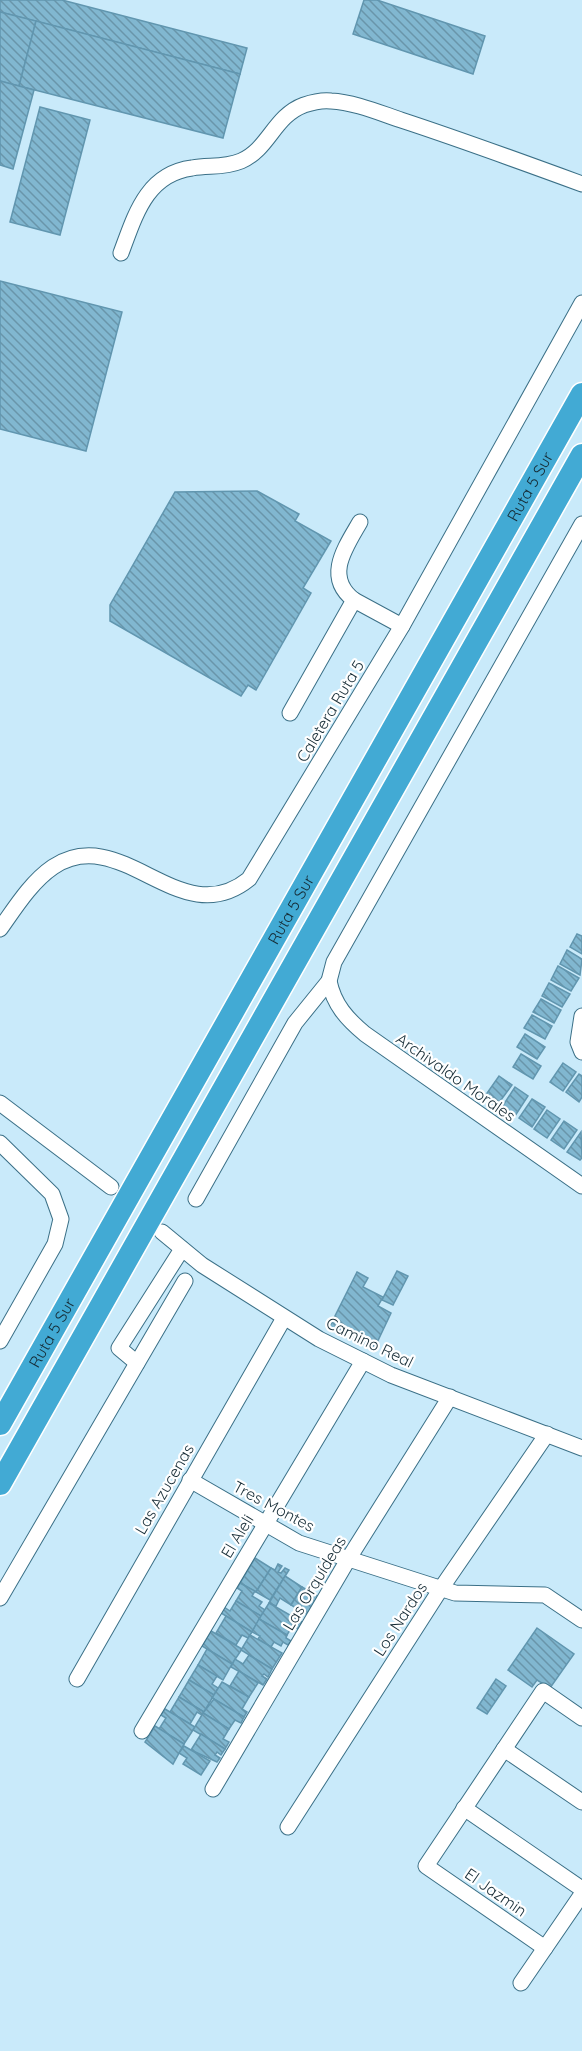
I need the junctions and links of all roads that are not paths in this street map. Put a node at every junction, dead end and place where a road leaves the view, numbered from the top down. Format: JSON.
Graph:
{"nodes":[{"id":1,"x":582,"y":184,"type":"edge"},
{"id":2,"x":121,"y":253,"type":"dead end"},
{"id":3,"x":582,"y":303,"type":"edge"},
{"id":4,"x":582,"y":394,"type":"edge"},
{"id":5,"x":582,"y":455,"type":"edge"},
{"id":6,"x":360,"y":522,"type":"dead end"},
{"id":7,"x":582,"y":524,"type":"edge"},
{"id":8,"x":354,"y":600,"type":"junction"},
{"id":9,"x":402,"y":626,"type":"junction"},
{"id":10,"x":290,"y":712,"type":"dead end"},
{"id":11,"x":0,"y":929,"type":"edge"},
{"id":12,"x":329,"y":981,"type":"junction"},
{"id":13,"x":582,"y":1016,"type":"edge"},
{"id":14,"x":580,"y":1047,"type":"edge"},
{"id":15,"x":0,"y":1103,"type":"edge"},
{"id":16,"x":0,"y":1143,"type":"edge"},
{"id":17,"x":582,"y":1186,"type":"edge"},
{"id":18,"x":111,"y":1187,"type":"dead end"},
{"id":19,"x":196,"y":1199,"type":"dead end"},
{"id":20,"x":162,"y":1232,"type":"dead end"},
{"id":21,"x":182,"y":1249,"type":"junction"},
{"id":22,"x":185,"y":1281,"type":"dead end"},
{"id":23,"x":284,"y":1318,"type":"junction"},
{"id":24,"x":0,"y":1341,"type":"edge"},
{"id":25,"x":363,"y":1360,"type":"junction"},
{"id":26,"x":137,"y":1363,"type":"junction"},
{"id":27,"x":450,"y":1397,"type":"junction"},
{"id":28,"x":0,"y":1424,"type":"edge"},
{"id":29,"x":547,"y":1434,"type":"junction"},
{"id":30,"x":582,"y":1448,"type":"edge"},
{"id":31,"x":190,"y":1480,"type":"junction"},
{"id":32,"x":0,"y":1484,"type":"edge"},
{"id":33,"x":265,"y":1525,"type":"junction"},
{"id":34,"x":349,"y":1558,"type":"junction"},
{"id":35,"x":440,"y":1590,"type":"junction"},
{"id":36,"x":0,"y":1598,"type":"edge"},
{"id":37,"x":582,"y":1620,"type":"edge"},
{"id":38,"x":77,"y":1679,"type":"dead end"},
{"id":39,"x":582,"y":1718,"type":"edge"},
{"id":40,"x":142,"y":1731,"type":"dead end"},
{"id":41,"x":504,"y":1749,"type":"junction"},
{"id":42,"x":213,"y":1790,"type":"dead end"},
{"id":43,"x":582,"y":1802,"type":"edge"},
{"id":44,"x":465,"y":1808,"type":"junction"},
{"id":45,"x":288,"y":1827,"type":"dead end"},
{"id":46,"x":582,"y":1889,"type":"edge"},
{"id":47,"x":582,"y":1894,"type":"edge"},
{"id":48,"x":545,"y":1948,"type":"junction"},
{"id":49,"x":521,"y":1983,"type":"dead end"}],
"edges":[{"from":1,"to":2,"type":"street"},
{"from":3,"to":9,"type":"street","name":"Caletera Ruta 5"},
{"from":4,"to":28,"type":"highway","name":"Ruta 5 Sur"},
{"from":5,"to":32,"type":"highway","name":"Ruta 5 Sur"},
{"from":6,"to":8,"type":"street"},
{"from":7,"to":12,"type":"street"},
{"from":8,"to":9,"type":"street"},
{"from":8,"to":10,"type":"street"},
{"from":9,"to":11,"type":"street","name":"Caletera Ruta 5"},
{"from":12,"to":17,"type":"street","name":"Archivaldo Morales"},
{"from":12,"to":19,"type":"street"},
{"from":13,"to":14,"type":"street"},
{"from":15,"to":18,"type":"street"},
{"from":16,"to":24,"type":"street"},
{"from":20,"to":21,"type":"street","name":"Camino Real"},
{"from":21,"to":23,"type":"street","name":"Camino Real"},
{"from":21,"to":26,"type":"street"},
{"from":22,"to":26,"type":"street"},
{"from":23,"to":25,"type":"street","name":"Camino Real"},
{"from":23,"to":31,"type":"street","name":"Las Azucenas"},
{"from":25,"to":27,"type":"street","name":"Camino Real"},
{"from":25,"to":33,"type":"street","name":"El Aleli"},
{"from":26,"to":36,"type":"street"},
{"from":27,"to":29,"type":"street","name":"Camino Real"},
{"from":27,"to":34,"type":"street","name":"Las Orquídeas"},
{"from":29,"to":30,"type":"street","name":"Camino Real"},
{"from":29,"to":35,"type":"street","name":"Los Nardos"},
{"from":31,"to":33,"type":"street","name":"Tres Montes"},
{"from":31,"to":38,"type":"street","name":"Las Azucenas"},
{"from":33,"to":34,"type":"street","name":"Tres Montes"},
{"from":33,"to":40,"type":"street","name":"El Aleli"},
{"from":34,"to":35,"type":"street","name":"Tres Montes"},
{"from":34,"to":42,"type":"street","name":"Las Orquídeas"},
{"from":35,"to":37,"type":"street","name":"Tres Montes"},
{"from":35,"to":45,"type":"street","name":"Los Nardos"},
{"from":39,"to":41,"type":"street"},
{"from":41,"to":43,"type":"street"},
{"from":41,"to":44,"type":"street"},
{"from":44,"to":46,"type":"street"},
{"from":44,"to":48,"type":"street","name":"El Jazmin"},
{"from":47,"to":48,"type":"street"},
{"from":48,"to":49,"type":"street"}]}
